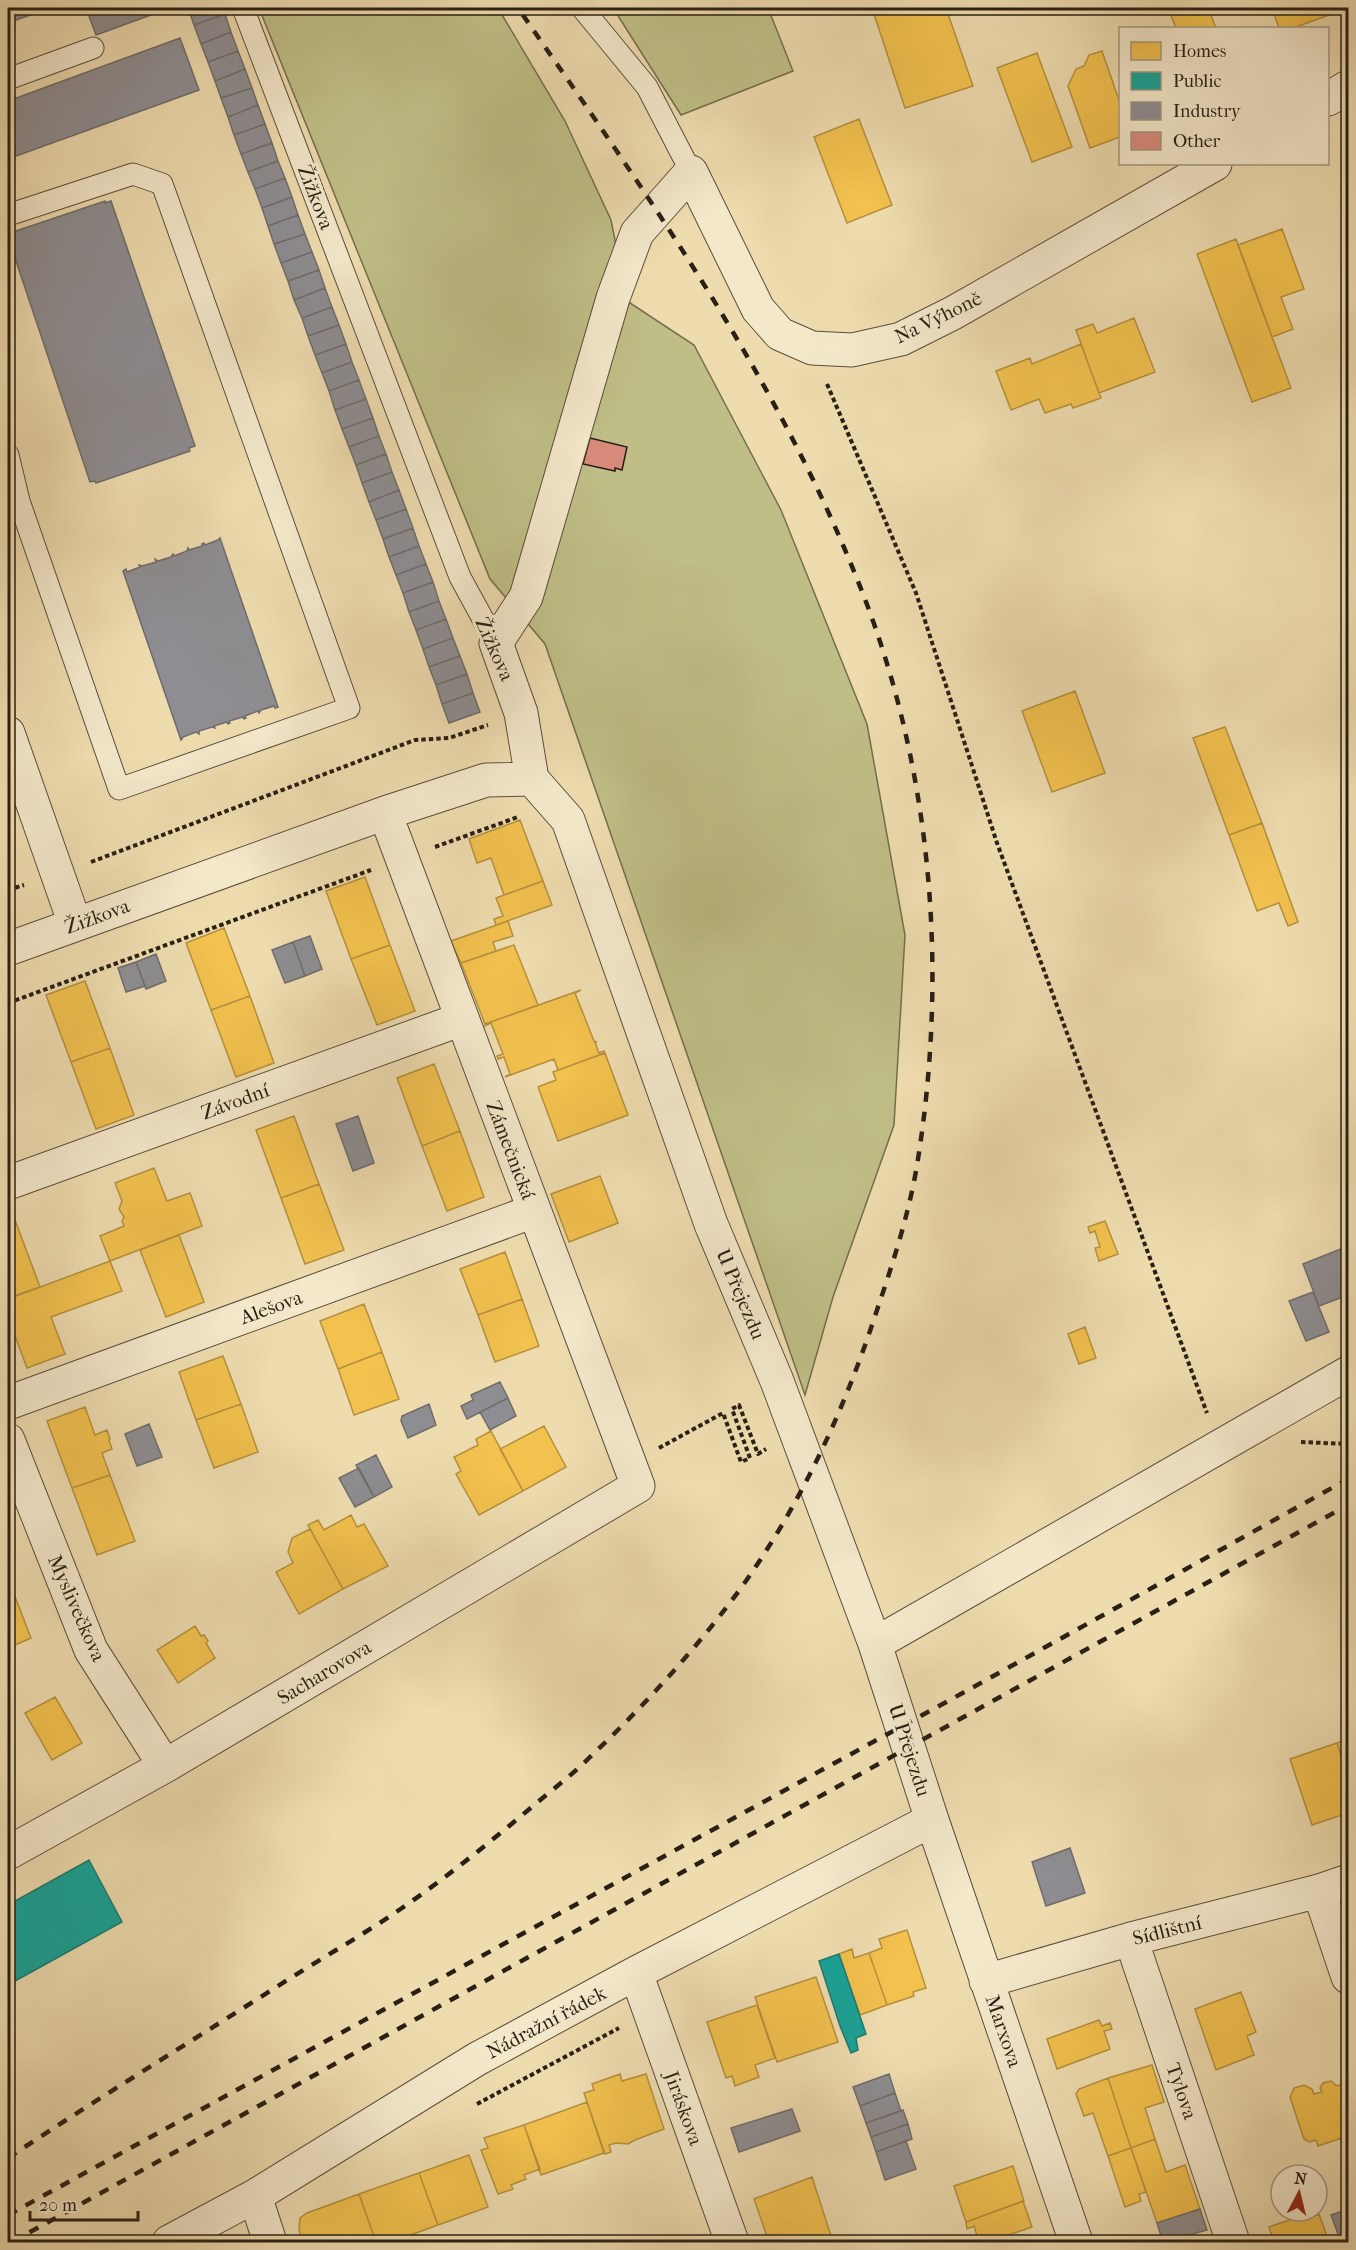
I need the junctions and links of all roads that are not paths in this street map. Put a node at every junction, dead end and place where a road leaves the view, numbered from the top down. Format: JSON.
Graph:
{"nodes":[{"id":1,"x":243,"y":8,"type":"edge"},
{"id":2,"x":582,"y":8,"type":"edge"},
{"id":3,"x":93,"y":48,"type":"dead end"},
{"id":4,"x":8,"y":79,"type":"edge"},
{"id":5,"x":1348,"y":87,"type":"edge"},
{"id":6,"x":1329,"y":98,"type":"edge"},
{"id":7,"x":1213,"y":165,"type":"edge"},
{"id":8,"x":690,"y":172,"type":"junction"},
{"id":9,"x":8,"y":215,"type":"edge"},
{"id":10,"x":8,"y":458,"type":"edge"},
{"id":11,"x":496,"y":643,"type":"junction"},
{"id":12,"x":8,"y":733,"type":"edge"},
{"id":13,"x":532,"y":779,"type":"junction"},
{"id":14,"x":385,"y":813,"type":"junction"},
{"id":15,"x":75,"y":924,"type":"junction"},
{"id":16,"x":8,"y":949,"type":"edge"},
{"id":17,"x":462,"y":1019,"type":"junction"},
{"id":18,"x":8,"y":1183,"type":"edge"},
{"id":19,"x":534,"y":1210,"type":"junction"},
{"id":20,"x":1348,"y":1373,"type":"edge"},
{"id":21,"x":8,"y":1403,"type":"edge"},
{"id":22,"x":8,"y":1440,"type":"edge"},
{"id":23,"x":634,"y":1475,"type":"joint"},
{"id":24,"x":876,"y":1644,"type":"junction"},
{"id":25,"x":165,"y":1766,"type":"junction"},
{"id":26,"x":932,"y":1820,"type":"junction"},
{"id":27,"x":8,"y":1853,"type":"edge"},
{"id":28,"x":1334,"y":1886,"type":"edge"},
{"id":29,"x":1131,"y":1939,"type":"junction"},
{"id":30,"x":636,"y":1973,"type":"junction"},
{"id":31,"x":1348,"y":1977,"type":"edge"},
{"id":32,"x":986,"y":1981,"type":"junction"},
{"id":33,"x":255,"y":2196,"type":"junction"},
{"id":34,"x":169,"y":2242,"type":"edge"},
{"id":35,"x":270,"y":2242,"type":"edge"},
{"id":36,"x":732,"y":2242,"type":"edge"},
{"id":37,"x":1076,"y":2242,"type":"edge"},
{"id":38,"x":1233,"y":2242,"type":"edge"}],
"edges":[{"from":1,"to":11,"type":"lane","name":"Žižkova"},
{"from":2,"to":8,"type":"lane"},
{"from":3,"to":4,"type":"lane"},
{"from":5,"to":6,"type":"street"},
{"from":7,"to":8,"type":"street","name":"Na Výhoně"},
{"from":8,"to":11,"type":"street"},
{"from":9,"to":10,"type":"lane"},
{"from":11,"to":13,"type":"street","name":"Žižkova"},
{"from":12,"to":15,"type":"street"},
{"from":13,"to":14,"type":"street","name":"Žižkova"},
{"from":13,"to":24,"type":"street","name":"U Přejezdu"},
{"from":14,"to":15,"type":"street","name":"Žižkova"},
{"from":14,"to":17,"type":"street","name":"Zámečnická"},
{"from":15,"to":16,"type":"street","name":"Žižkova"},
{"from":17,"to":18,"type":"street","name":"Závodní"},
{"from":17,"to":19,"type":"street","name":"Zámečnická"},
{"from":19,"to":21,"type":"street","name":"Alešova"},
{"from":19,"to":23,"type":"street","name":"Zámečnická"},
{"from":20,"to":24,"type":"street"},
{"from":22,"to":25,"type":"street","name":"Myslivečkova"},
{"from":23,"to":25,"type":"street","name":"Sacharovova"},
{"from":24,"to":26,"type":"street","name":"U Přejezdu"},
{"from":25,"to":27,"type":"street","name":"Sacharovova"},
{"from":26,"to":30,"type":"street","name":"Nádražní řádek"},
{"from":26,"to":32,"type":"street","name":"Marxova"},
{"from":28,"to":29,"type":"street","name":"Sídlištní"},
{"from":28,"to":31,"type":"street"},
{"from":29,"to":32,"type":"street","name":"Sídlištní"},
{"from":29,"to":38,"type":"street","name":"Tylova"},
{"from":30,"to":33,"type":"street","name":"Nádražní řádek"},
{"from":30,"to":36,"type":"street","name":"Jiráskova"},
{"from":32,"to":37,"type":"street","name":"Marxova"},
{"from":33,"to":34,"type":"street","name":"Nádražní řádek"},
{"from":33,"to":35,"type":"street"}]}
